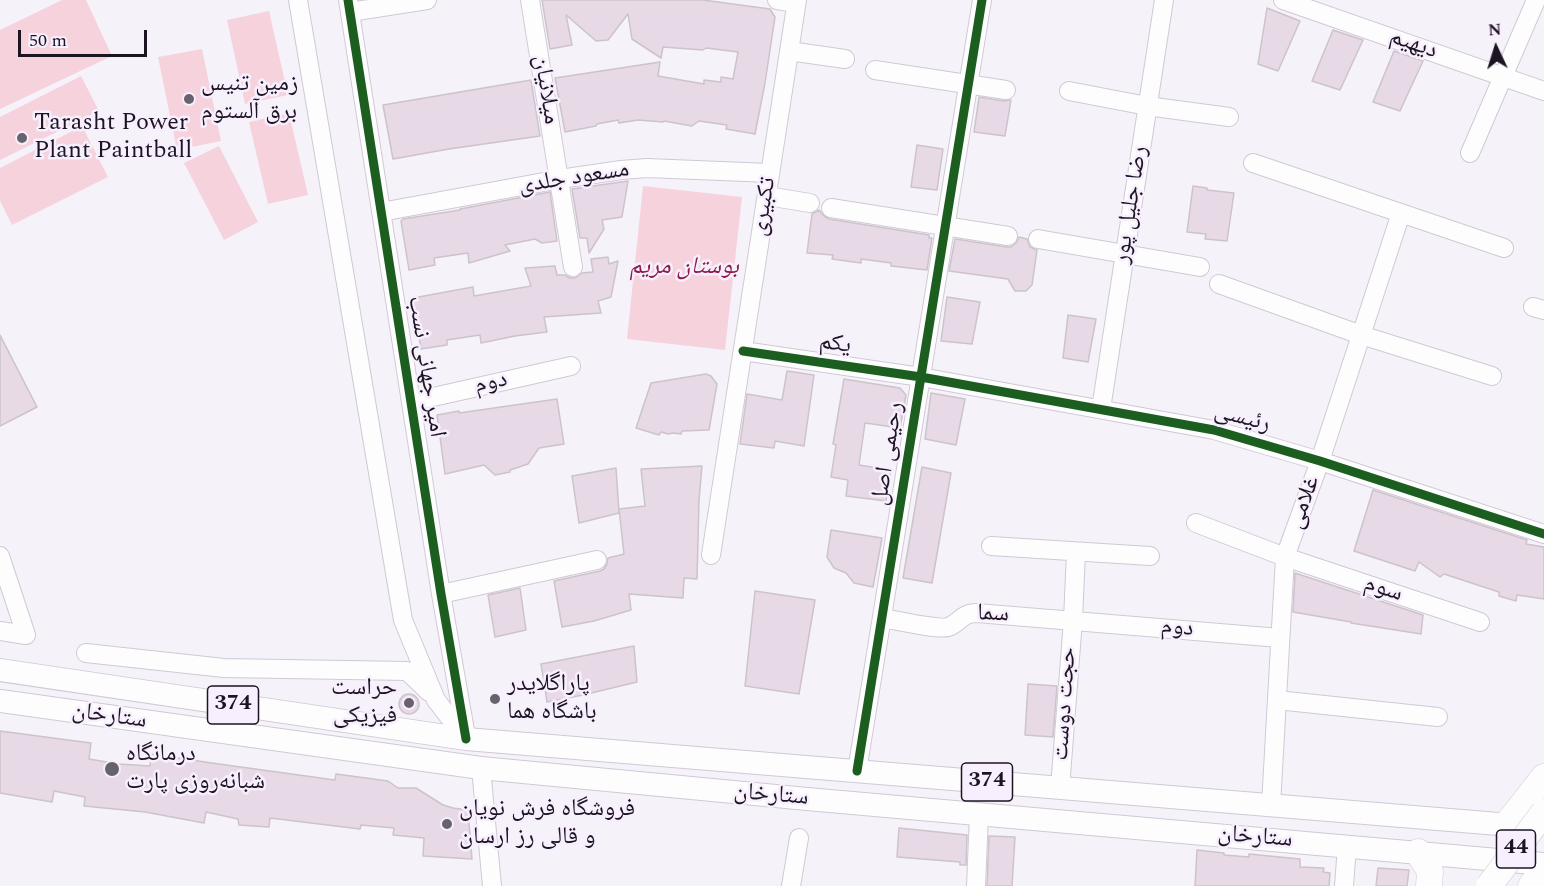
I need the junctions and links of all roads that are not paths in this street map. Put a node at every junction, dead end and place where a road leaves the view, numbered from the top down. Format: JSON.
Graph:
{"nodes":[{"id":1,"x":298,"y":0,"type":"edge"},
{"id":2,"x":427,"y":0,"type":"edge"},
{"id":3,"x":530,"y":0,"type":"edge"},
{"id":4,"x":777,"y":0,"type":"edge"},
{"id":5,"x":982,"y":0,"type":"edge"},
{"id":6,"x":1164,"y":0,"type":"edge"},
{"id":7,"x":1283,"y":0,"type":"edge"},
{"id":8,"x":1536,"y":0,"type":"edge"},
{"id":9,"x":796,"y":2,"type":"edge"},
{"id":10,"x":349,"y":6,"type":"edge"},
{"id":11,"x":789,"y":51,"type":"junction"},
{"id":12,"x":845,"y":59,"type":"dead end"},
{"id":13,"x":875,"y":70,"type":"dead end"},
{"id":14,"x":1503,"y":76,"type":"junction"},
{"id":15,"x":968,"y":85,"type":"junction"},
{"id":16,"x":1006,"y":90,"type":"dead end"},
{"id":17,"x":1069,"y":91,"type":"dead end"},
{"id":18,"x":1544,"y":91,"type":"edge"},
{"id":19,"x":1147,"y":106,"type":"junction"},
{"id":20,"x":1229,"y":117,"type":"dead end"},
{"id":21,"x":1470,"y":153,"type":"dead end"},
{"id":22,"x":1253,"y":163,"type":"dead end"},
{"id":23,"x":770,"y":173,"type":"junction"},
{"id":24,"x":560,"y":179,"type":"junction"},
{"id":25,"x":767,"y":196,"type":"junction"},
{"id":26,"x":810,"y":203,"type":"dead end"},
{"id":27,"x":831,"y":208,"type":"dead end"},
{"id":28,"x":381,"y":212,"type":"junction"},
{"id":29,"x":1401,"y":213,"type":"junction"},
{"id":30,"x":945,"y":226,"type":"junction"},
{"id":31,"x":1008,"y":237,"type":"dead end"},
{"id":32,"x":1038,"y":239,"type":"dead end"},
{"id":33,"x":1504,"y":248,"type":"dead end"},
{"id":34,"x":1124,"y":255,"type":"junction"},
{"id":35,"x":573,"y":267,"type":"dead end"},
{"id":36,"x":1200,"y":267,"type":"dead end"},
{"id":37,"x":1219,"y":284,"type":"dead end"},
{"id":38,"x":1361,"y":335,"type":"junction"},
{"id":39,"x":743,"y":351,"type":"junction"},
{"id":40,"x":570,"y":366,"type":"dead end"},
{"id":41,"x":1492,"y":376,"type":"dead end"},
{"id":42,"x":921,"y":378,"type":"junction"},
{"id":43,"x":411,"y":402,"type":"junction"},
{"id":44,"x":1101,"y":409,"type":"junction"},
{"id":45,"x":1320,"y":461,"type":"junction"},
{"id":46,"x":1196,"y":523,"type":"dead end"},
{"id":47,"x":1544,"y":534,"type":"edge"},
{"id":48,"x":991,"y":546,"type":"dead end"},
{"id":49,"x":1076,"y":552,"type":"junction"},
{"id":50,"x":711,"y":555,"type":"dead end"},
{"id":51,"x":0,"y":556,"type":"edge"},
{"id":52,"x":1150,"y":556,"type":"dead end"},
{"id":53,"x":1285,"y":558,"type":"junction"},
{"id":54,"x":597,"y":560,"type":"dead end"},
{"id":55,"x":441,"y":594,"type":"junction"},
{"id":56,"x":882,"y":618,"type":"junction"},
{"id":57,"x":1073,"y":620,"type":"junction"},
{"id":58,"x":1480,"y":622,"type":"dead end"},
{"id":59,"x":0,"y":631,"type":"edge"},
{"id":60,"x":1280,"y":638,"type":"junction"},
{"id":61,"x":86,"y":653,"type":"dead end"},
{"id":62,"x":0,"y":670,"type":"edge"},
{"id":63,"x":436,"y":700,"type":"junction"},
{"id":64,"x":1276,"y":700,"type":"junction"},
{"id":65,"x":0,"y":701,"type":"edge"},
{"id":66,"x":1438,"y":717,"type":"dead end"},
{"id":67,"x":466,"y":739,"type":"junction"},
{"id":68,"x":481,"y":768,"type":"junction"},
{"id":69,"x":857,"y":771,"type":"junction"},
{"id":70,"x":1544,"y":777,"type":"edge"},
{"id":71,"x":1060,"y":788,"type":"junction"},
{"id":72,"x":1271,"y":805,"type":"junction"},
{"id":73,"x":1544,"y":812,"type":"edge"},
{"id":74,"x":979,"y":814,"type":"junction"},
{"id":75,"x":1507,"y":824,"type":"junction"},
{"id":76,"x":1544,"y":828,"type":"edge"},
{"id":77,"x":799,"y":838,"type":"dead end"},
{"id":78,"x":1347,"y":846,"type":"junction"},
{"id":79,"x":1419,"y":852,"type":"junction"},
{"id":80,"x":1544,"y":864,"type":"edge"},
{"id":81,"x":1544,"y":869,"type":"edge"},
{"id":82,"x":492,"y":886,"type":"edge"},
{"id":83,"x":791,"y":886,"type":"edge"},
{"id":84,"x":975,"y":886,"type":"edge"},
{"id":85,"x":1344,"y":886,"type":"edge"},
{"id":86,"x":1429,"y":886,"type":"edge"},
{"id":87,"x":1489,"y":886,"type":"edge"},
{"id":88,"x":1531,"y":886,"type":"edge"}],
"edges":[{"from":1,"to":63,"type":"street"},
{"from":2,"to":10,"type":"street"},
{"from":3,"to":24,"type":"street","name":"میلانیان"},
{"from":4,"to":9,"type":"street"},
{"from":5,"to":15,"type":"street","name":"رحیمی اصل"},
{"from":6,"to":19,"type":"street","name":"رضا جلیل پور"},
{"from":7,"to":14,"type":"street","name":"دیهیم"},
{"from":8,"to":14,"type":"street"},
{"from":9,"to":11,"type":"street","name":"تکبیری"},
{"from":10,"to":28,"type":"street","name":"امیر جهانی نسب"},
{"from":11,"to":12,"type":"street"},
{"from":11,"to":23,"type":"street","name":"تکبیری"},
{"from":13,"to":15,"type":"street"},
{"from":14,"to":18,"type":"street","name":"دیهیم"},
{"from":14,"to":21,"type":"street"},
{"from":15,"to":16,"type":"street"},
{"from":15,"to":30,"type":"street","name":"رحیمی اصل"},
{"from":17,"to":19,"type":"street"},
{"from":19,"to":20,"type":"street"},
{"from":19,"to":34,"type":"street","name":"رضا جلیل پور"},
{"from":22,"to":29,"type":"street"},
{"from":23,"to":24,"type":"street","name":"مسعود جلدی"},
{"from":23,"to":25,"type":"street","name":"تکبیری"},
{"from":24,"to":28,"type":"street","name":"مسعود جلدی"},
{"from":24,"to":35,"type":"street","name":"میلانیان"},
{"from":25,"to":26,"type":"street"},
{"from":25,"to":39,"type":"street","name":"تکبیری"},
{"from":27,"to":30,"type":"street"},
{"from":28,"to":43,"type":"street","name":"امیر جهانی نسب"},
{"from":29,"to":33,"type":"street"},
{"from":29,"to":38,"type":"street","name":"غلامی"},
{"from":30,"to":31,"type":"street"},
{"from":30,"to":42,"type":"street","name":"رحیمی اصل"},
{"from":32,"to":34,"type":"street"},
{"from":34,"to":36,"type":"street"},
{"from":34,"to":44,"type":"street","name":"رضا جلیل پور"},
{"from":37,"to":38,"type":"street"},
{"from":38,"to":41,"type":"street"},
{"from":38,"to":45,"type":"street","name":"غلامی"},
{"from":39,"to":42,"type":"street","name":"یکم"},
{"from":39,"to":50,"type":"street","name":"تکبیری"},
{"from":40,"to":43,"type":"street","name":"دوم"},
{"from":42,"to":44,"type":"street","name":"رئیسی"},
{"from":42,"to":56,"type":"street","name":"رحیمی اصل"},
{"from":43,"to":55,"type":"street","name":"امیر جهانی نسب"},
{"from":44,"to":45,"type":"street","name":"رئیسی"},
{"from":45,"to":47,"type":"street","name":"رئیسی"},
{"from":45,"to":53,"type":"street","name":"غلامی"},
{"from":46,"to":53,"type":"street","name":"سوم"},
{"from":48,"to":49,"type":"street"},
{"from":49,"to":52,"type":"street"},
{"from":49,"to":57,"type":"street","name":"حجت دوست"},
{"from":51,"to":59,"type":"street"},
{"from":53,"to":58,"type":"street","name":"سوم"},
{"from":53,"to":60,"type":"street","name":"غلامی"},
{"from":54,"to":55,"type":"street"},
{"from":55,"to":67,"type":"street","name":"امیر جهانی نسب"},
{"from":56,"to":57,"type":"street","name":"سما"},
{"from":56,"to":69,"type":"street","name":"رحیمی اصل"},
{"from":57,"to":60,"type":"street","name":"دوم"},
{"from":57,"to":71,"type":"street","name":"حجت دوست"},
{"from":60,"to":64,"type":"street","name":"غلامی"},
{"from":61,"to":63,"type":"street"},
{"from":62,"to":67,"type":"main road","name":"ستارخان","number":"374"},
{"from":63,"to":67,"type":"street"},
{"from":64,"to":66,"type":"street"},
{"from":64,"to":72,"type":"street","name":"غلامی"},
{"from":65,"to":68,"type":"main road","name":"ستارخان","number":"374"},
{"from":67,"to":69,"type":"main road","name":"ستارخان","number":"374"},
{"from":68,"to":74,"type":"main road","name":"ستارخان","number":"374"},
{"from":68,"to":82,"type":"street"},
{"from":69,"to":71,"type":"main road","name":"ستارخان","number":"374"},
{"from":70,"to":75,"type":"highway"},
{"from":71,"to":72,"type":"main road","name":"ستارخان","number":"374"},
{"from":72,"to":75,"type":"main road","name":"ستارخان","number":"374"},
{"from":73,"to":87,"type":"highway","number":"44","bridge":true},
{"from":74,"to":78,"type":"main road","name":"ستارخان","number":"374"},
{"from":74,"to":84,"type":"street"},
{"from":75,"to":76,"type":"main road","name":"ستارخان","number":"374"},
{"from":77,"to":83,"type":"street"},
{"from":78,"to":79,"type":"main road","name":"ستارخان","number":"374"},
{"from":78,"to":85,"type":"street"},
{"from":79,"to":80,"type":"main road","name":"ستارخان","number":"374"},
{"from":79,"to":86,"type":"highway"},
{"from":81,"to":88,"type":"highway","number":"44"}]}
